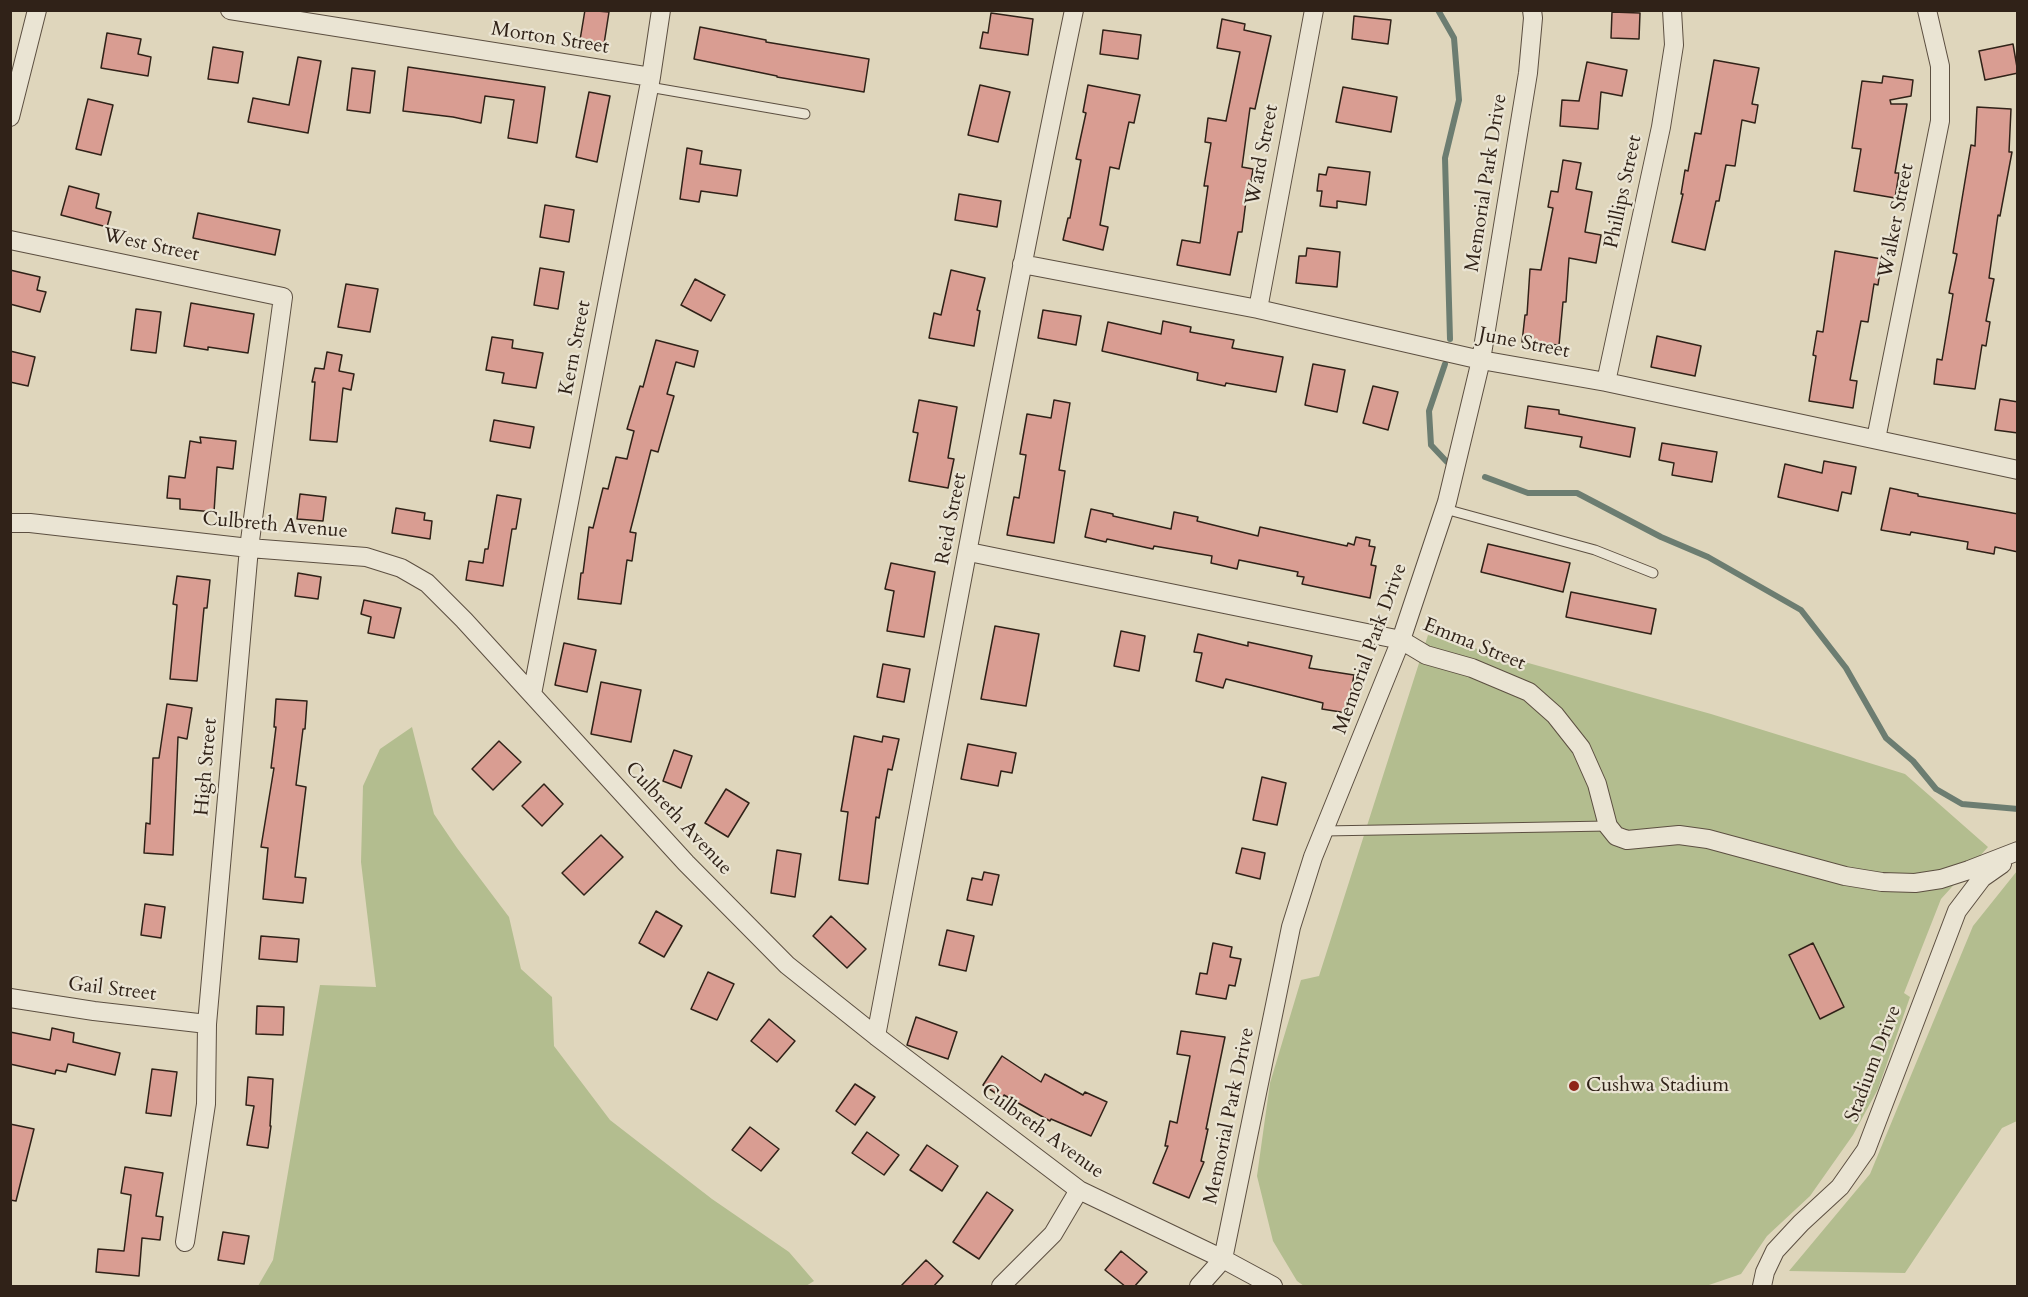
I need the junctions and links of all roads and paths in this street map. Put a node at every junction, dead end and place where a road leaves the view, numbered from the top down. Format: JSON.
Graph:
{"nodes":[{"id":1,"x":37,"y":10,"type":"edge"},
{"id":2,"x":230,"y":10,"type":"edge"},
{"id":3,"x":661,"y":10,"type":"edge"},
{"id":4,"x":1074,"y":10,"type":"edge"},
{"id":5,"x":1314,"y":10,"type":"edge"},
{"id":6,"x":1532,"y":10,"type":"edge"},
{"id":7,"x":1672,"y":10,"type":"edge"},
{"id":8,"x":1927,"y":10,"type":"edge"},
{"id":9,"x":650,"y":82,"type":"junction"},
{"id":10,"x":805,"y":114,"type":"dead end"},
{"id":11,"x":10,"y":117,"type":"edge"},
{"id":12,"x":10,"y":240,"type":"edge"},
{"id":13,"x":1022,"y":264,"type":"junction"},
{"id":14,"x":283,"y":297,"type":"joint"},
{"id":15,"x":1258,"y":309,"type":"junction"},
{"id":16,"x":1481,"y":360,"type":"junction"},
{"id":17,"x":1606,"y":382,"type":"junction"},
{"id":18,"x":1876,"y":439,"type":"junction"},
{"id":19,"x":2018,"y":470,"type":"edge"},
{"id":20,"x":1445,"y":509,"type":"junction"},
{"id":21,"x":10,"y":523,"type":"edge"},
{"id":22,"x":249,"y":548,"type":"junction"},
{"id":23,"x":969,"y":552,"type":"junction"},
{"id":24,"x":1653,"y":573,"type":"dead end"},
{"id":25,"x":1401,"y":640,"type":"junction"},
{"id":26,"x":532,"y":694,"type":"junction"},
{"id":27,"x":1608,"y":826,"type":"junction"},
{"id":28,"x":1324,"y":831,"type":"junction"},
{"id":29,"x":2018,"y":851,"type":"edge"},
{"id":30,"x":10,"y":998,"type":"edge"},
{"id":31,"x":207,"y":1024,"type":"junction"},
{"id":32,"x":876,"y":1036,"type":"junction"},
{"id":33,"x":1079,"y":1191,"type":"junction"},
{"id":34,"x":185,"y":1242,"type":"dead end"},
{"id":35,"x":1223,"y":1259,"type":"junction"},
{"id":36,"x":1001,"y":1287,"type":"edge"},
{"id":37,"x":1199,"y":1287,"type":"edge"},
{"id":38,"x":1273,"y":1287,"type":"edge"},
{"id":39,"x":1762,"y":1287,"type":"edge"}],
"edges":[{"from":1,"to":11,"type":"street"},
{"from":2,"to":9,"type":"street","name":"Morton Street"},
{"from":3,"to":9,"type":"street","name":"Kern Street"},
{"from":4,"to":13,"type":"street","name":"Reid Street"},
{"from":5,"to":15,"type":"street","name":"Ward Street"},
{"from":6,"to":16,"type":"street","name":"Memorial Park Drive"},
{"from":7,"to":17,"type":"street","name":"Phillips Street"},
{"from":8,"to":18,"type":"street","name":"Walker Street"},
{"from":9,"to":10,"type":"lane"},
{"from":9,"to":26,"type":"street","name":"Kern Street"},
{"from":12,"to":14,"type":"street","name":"West Street"},
{"from":13,"to":15,"type":"street","name":"June Street"},
{"from":13,"to":23,"type":"street","name":"Reid Street"},
{"from":14,"to":22,"type":"street","name":"High Street"},
{"from":15,"to":16,"type":"street","name":"June Street"},
{"from":16,"to":17,"type":"street","name":"June Street"},
{"from":16,"to":20,"type":"street","name":"Memorial Park Drive"},
{"from":17,"to":18,"type":"street","name":"June Street"},
{"from":18,"to":19,"type":"street","name":"June Street"},
{"from":20,"to":24,"type":"lane"},
{"from":20,"to":25,"type":"street","name":"Memorial Park Drive"},
{"from":21,"to":22,"type":"street","name":"Culbreth Avenue"},
{"from":22,"to":26,"type":"street","name":"Culbreth Avenue"},
{"from":22,"to":31,"type":"street","name":"High Street"},
{"from":23,"to":25,"type":"street","name":"Emma Street"},
{"from":23,"to":32,"type":"street","name":"Reid Street"},
{"from":25,"to":27,"type":"street","name":"Emma Street"},
{"from":25,"to":28,"type":"street","name":"Memorial Park Drive"},
{"from":26,"to":32,"type":"street","name":"Culbreth Avenue"},
{"from":27,"to":28,"type":"lane"},
{"from":27,"to":29,"type":"street"},
{"from":28,"to":35,"type":"street","name":"Memorial Park Drive"},
{"from":29,"to":39,"type":"street","name":"Stadium Drive"},
{"from":30,"to":31,"type":"street","name":"Gail Street"},
{"from":31,"to":34,"type":"street","name":"High Street"},
{"from":32,"to":33,"type":"street","name":"Culbreth Avenue"},
{"from":33,"to":35,"type":"street","name":"Culbreth Avenue"},
{"from":33,"to":36,"type":"street"},
{"from":35,"to":37,"type":"street","name":"Memorial Park Drive"},
{"from":35,"to":38,"type":"street","name":"Culbreth Avenue"}]}
